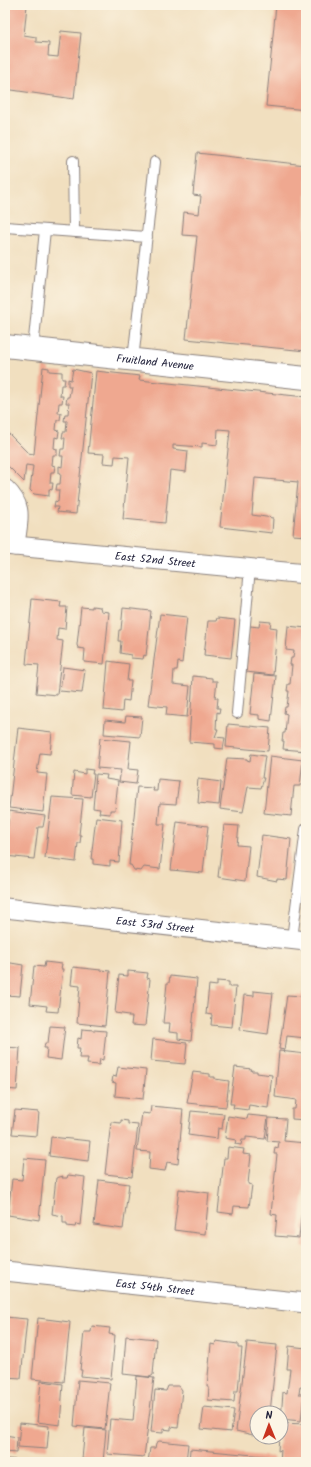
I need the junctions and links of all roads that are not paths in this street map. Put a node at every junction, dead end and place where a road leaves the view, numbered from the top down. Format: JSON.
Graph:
{"nodes":[{"id":1,"x":73,"y":161,"type":"dead end"},
{"id":2,"x":155,"y":162,"type":"dead end"},
{"id":3,"x":5,"y":227,"type":"edge"},
{"id":4,"x":45,"y":230,"type":"junction"},
{"id":5,"x":74,"y":232,"type":"junction"},
{"id":6,"x":146,"y":237,"type":"junction"},
{"id":7,"x":5,"y":346,"type":"edge"},
{"id":8,"x":33,"y":349,"type":"junction"},
{"id":9,"x":133,"y":360,"type":"junction"},
{"id":10,"x":306,"y":378,"type":"edge"},
{"id":11,"x":5,"y":489,"type":"edge"},
{"id":12,"x":10,"y":546,"type":"edge"},
{"id":13,"x":250,"y":568,"type":"junction"},
{"id":14,"x":306,"y":574,"type":"edge"},
{"id":15,"x":237,"y":714,"type":"dead end"},
{"id":16,"x":306,"y":829,"type":"edge"},
{"id":17,"x":5,"y":908,"type":"edge"},
{"id":18,"x":299,"y":940,"type":"edge"},
{"id":19,"x":5,"y":1271,"type":"edge"},
{"id":20,"x":306,"y":1303,"type":"edge"}],
"edges":[{"from":1,"to":5,"type":"lane"},
{"from":2,"to":6,"type":"lane"},
{"from":3,"to":4,"type":"lane"},
{"from":4,"to":5,"type":"lane"},
{"from":4,"to":8,"type":"lane"},
{"from":5,"to":6,"type":"lane"},
{"from":6,"to":9,"type":"lane"},
{"from":7,"to":8,"type":"street","name":"Fruitland Avenue"},
{"from":8,"to":9,"type":"street","name":"Fruitland Avenue"},
{"from":9,"to":10,"type":"street","name":"Fruitland Avenue"},
{"from":11,"to":12,"type":"street"},
{"from":12,"to":13,"type":"street","name":"East 52nd Street"},
{"from":13,"to":14,"type":"street","name":"East 52nd Street"},
{"from":13,"to":15,"type":"lane"},
{"from":16,"to":18,"type":"lane"},
{"from":17,"to":18,"type":"street","name":"East 53rd Street"},
{"from":19,"to":20,"type":"street","name":"East 54th Street"}]}
